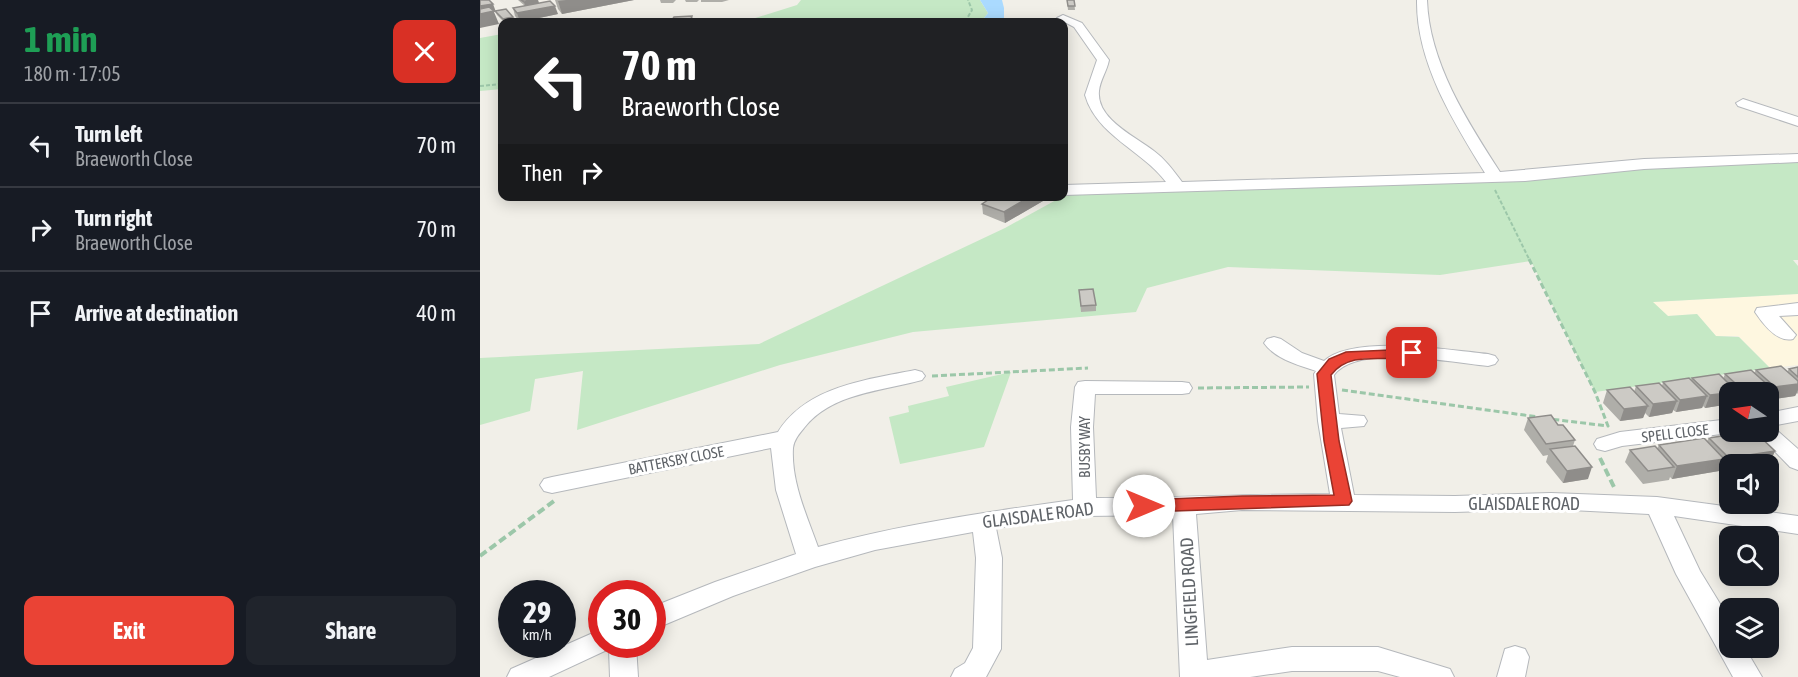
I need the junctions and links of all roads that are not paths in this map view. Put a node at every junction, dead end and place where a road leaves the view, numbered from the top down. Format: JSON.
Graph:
{"nodes":[{"id":1,"x":1422,"y":0,"type":"edge"},
{"id":2,"x":1068,"y":20,"type":"edge"},
{"id":3,"x":1743,"y":103,"type":"dead end"},
{"id":4,"x":1798,"y":122,"type":"edge"},
{"id":5,"x":1798,"y":158,"type":"edge"},
{"id":6,"x":1492,"y":177,"type":"junction"},
{"id":7,"x":1178,"y":187,"type":"junction"},
{"id":8,"x":1068,"y":190,"type":"edge"},
{"id":9,"x":1798,"y":309,"type":"edge"},
{"id":10,"x":1786,"y":335,"type":"dead end"},
{"id":11,"x":1274,"y":343,"type":"dead end"},
{"id":12,"x":1495,"y":360,"type":"dead end"},
{"id":13,"x":1326,"y":378,"type":"junction"},
{"id":14,"x":907,"y":382,"type":"road end"},
{"id":15,"x":1182,"y":388,"type":"road end"},
{"id":16,"x":1798,"y":414,"type":"edge"},
{"id":17,"x":1779,"y":418,"type":"edge"},
{"id":18,"x":1329,"y":421,"type":"junction"},
{"id":19,"x":1356,"y":421,"type":"dead end"},
{"id":20,"x":1719,"y":427,"type":"edge"},
{"id":21,"x":1611,"y":436,"type":"road end"},
{"id":22,"x":786,"y":438,"type":"junction"},
{"id":23,"x":1777,"y":442,"type":"edge"},
{"id":24,"x":1798,"y":462,"type":"edge"},
{"id":25,"x":561,"y":487,"type":"road end"},
{"id":26,"x":1343,"y":501,"type":"junction"},
{"id":27,"x":1184,"y":506,"type":"junction"},
{"id":28,"x":1657,"y":506,"type":"junction"},
{"id":29,"x":1084,"y":507,"type":"junction"},
{"id":30,"x":983,"y":521,"type":"junction"},
{"id":31,"x":1798,"y":525,"type":"edge"},
{"id":32,"x":810,"y":559,"type":"junction"},
{"id":33,"x":666,"y":613,"type":"edge"},
{"id":34,"x":1719,"y":627,"type":"edge"},
{"id":35,"x":588,"y":646,"type":"edge"},
{"id":36,"x":623,"y":658,"type":"edge"},
{"id":37,"x":1737,"y":658,"type":"edge"},
{"id":38,"x":1194,"y":675,"type":"edge"},
{"id":39,"x":1426,"y":675,"type":"edge"},
{"id":40,"x":520,"y":677,"type":"edge"},
{"id":41,"x":624,"y":677,"type":"edge"},
{"id":42,"x":964,"y":677,"type":"edge"},
{"id":43,"x":1748,"y":677,"type":"edge"}],
"edges":[{"from":1,"to":6,"type":"street"},
{"from":2,"to":7,"type":"street"},
{"from":3,"to":4,"type":"street"},
{"from":5,"to":6,"type":"street"},
{"from":6,"to":7,"type":"street"},
{"from":7,"to":8,"type":"street"},
{"from":9,"to":10,"type":"street"},
{"from":11,"to":13,"type":"street"},
{"from":12,"to":13,"type":"street"},
{"from":13,"to":18,"type":"street"},
{"from":14,"to":22,"type":"street"},
{"from":15,"to":29,"type":"street","name":"BUSBY WAY"},
{"from":16,"to":17,"type":"street"},
{"from":18,"to":19,"type":"street"},
{"from":18,"to":26,"type":"street"},
{"from":20,"to":21,"type":"street","name":"SPELL CLOSE"},
{"from":22,"to":25,"type":"street","name":"BATTERSBY CLOSE"},
{"from":22,"to":32,"type":"street"},
{"from":23,"to":24,"type":"street"},
{"from":26,"to":27,"type":"street","name":"GLAISDALE ROAD"},
{"from":26,"to":28,"type":"street","name":"GLAISDALE ROAD"},
{"from":27,"to":29,"type":"street","name":"GLAISDALE ROAD"},
{"from":27,"to":38,"type":"street","name":"LINGFIELD ROAD"},
{"from":28,"to":31,"type":"street","name":"GLAISDALE ROAD"},
{"from":28,"to":34,"type":"street"},
{"from":29,"to":30,"type":"street","name":"GLAISDALE ROAD"},
{"from":30,"to":32,"type":"street","name":"GLAISDALE ROAD"},
{"from":30,"to":42,"type":"street"},
{"from":32,"to":33,"type":"street","name":"GLAISDALE ROAD"},
{"from":35,"to":40,"type":"street"},
{"from":36,"to":41,"type":"street"},
{"from":37,"to":43,"type":"street"},
{"from":38,"to":39,"type":"street"}]}
